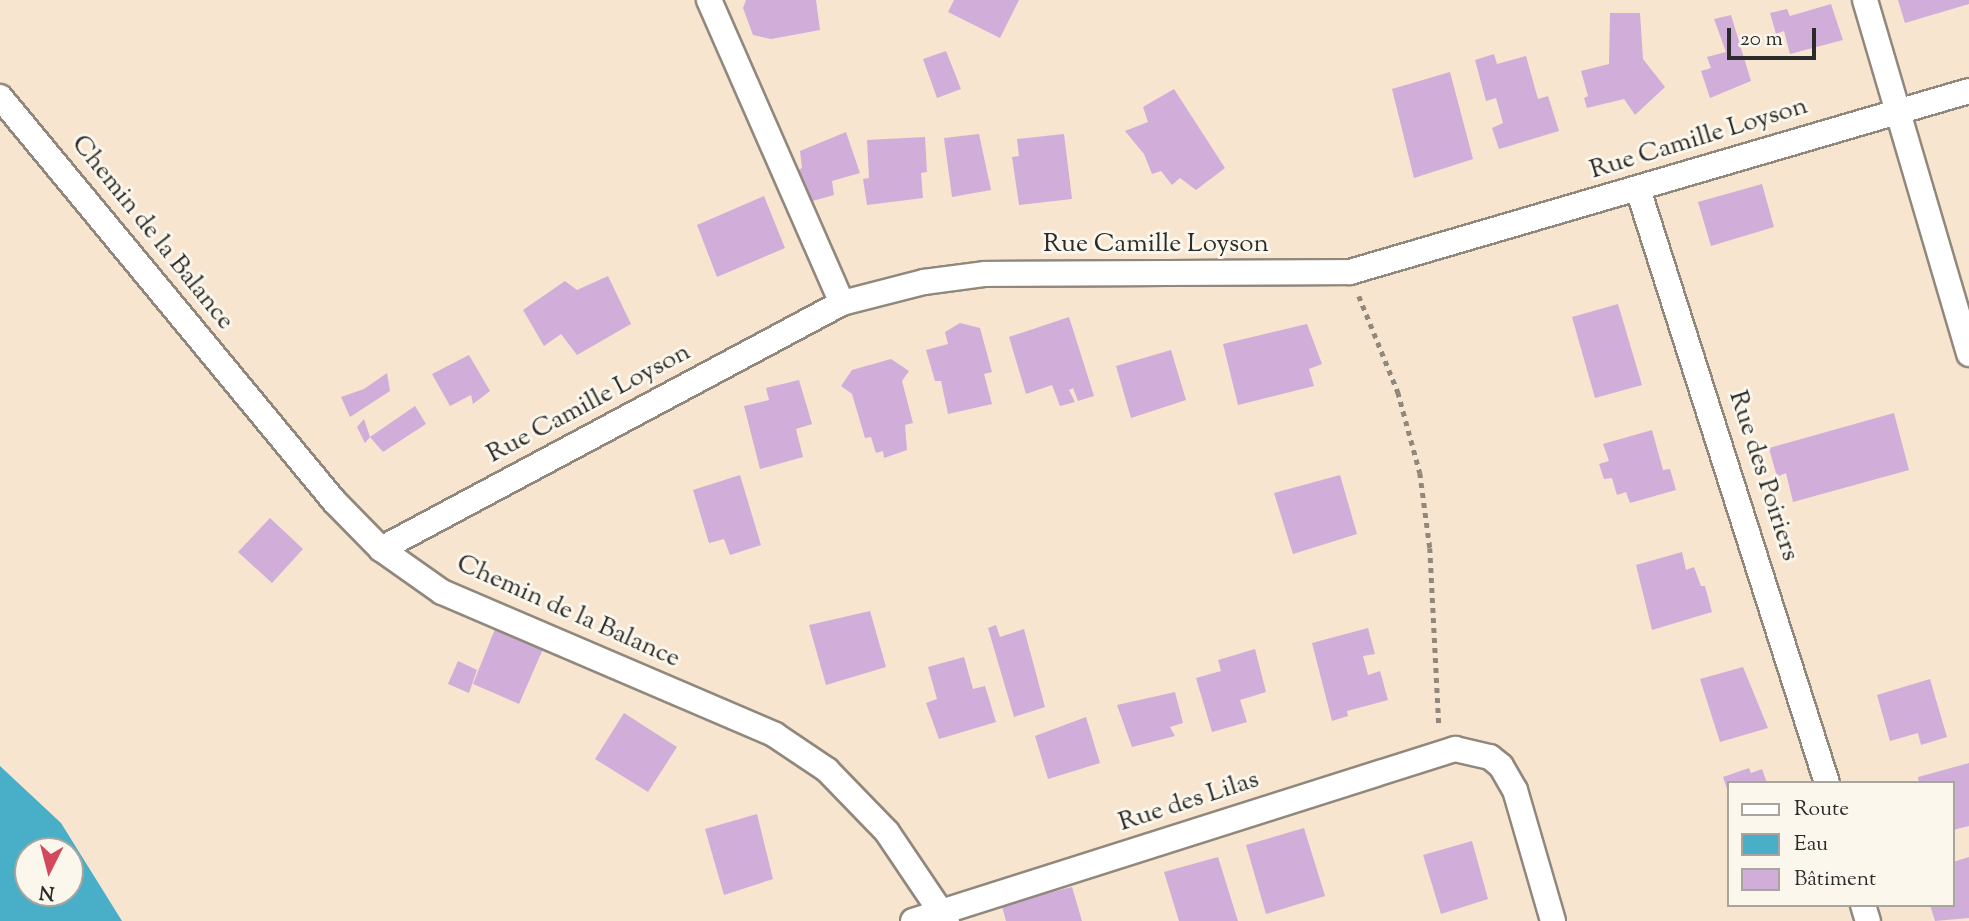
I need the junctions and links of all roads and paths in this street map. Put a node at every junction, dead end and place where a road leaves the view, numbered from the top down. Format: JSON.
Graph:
{"nodes":[{"id":1,"x":709,"y":0,"type":"edge"},
{"id":2,"x":1865,"y":0,"type":"edge"},
{"id":3,"x":1969,"y":91,"type":"edge"},
{"id":4,"x":0,"y":97,"type":"edge"},
{"id":5,"x":1899,"y":111,"type":"junction"},
{"id":6,"x":1638,"y":189,"type":"junction"},
{"id":7,"x":1350,"y":272,"type":"junction"},
{"id":8,"x":842,"y":303,"type":"junction"},
{"id":9,"x":1969,"y":354,"type":"edge"},
{"id":10,"x":381,"y":549,"type":"junction"},
{"id":11,"x":1455,"y":749,"type":"junction"},
{"id":12,"x":1826,"y":781,"type":"edge"},
{"id":13,"x":944,"y":916,"type":"edge"},
{"id":14,"x":913,"y":921,"type":"edge"},
{"id":15,"x":1553,"y":921,"type":"edge"}],
"edges":[{"from":1,"to":8,"type":"street"},
{"from":2,"to":5,"type":"street"},
{"from":3,"to":5,"type":"street","name":"Rue Camille Loyson"},
{"from":4,"to":10,"type":"street","name":"Chemin de la Balance"},
{"from":5,"to":6,"type":"street","name":"Rue Camille Loyson"},
{"from":5,"to":9,"type":"street"},
{"from":6,"to":7,"type":"street","name":"Rue Camille Loyson"},
{"from":6,"to":12,"type":"street","name":"Rue des Poiriers"},
{"from":7,"to":8,"type":"street","name":"Rue Camille Loyson"},
{"from":7,"to":11,"type":"path"},
{"from":8,"to":10,"type":"street","name":"Rue Camille Loyson"},
{"from":10,"to":13,"type":"street","name":"Chemin de la Balance"},
{"from":11,"to":13,"type":"street","name":"Rue des Lilas"},
{"from":11,"to":15,"type":"street"},
{"from":13,"to":14,"type":"street","name":"Rue des Lilas"}]}
